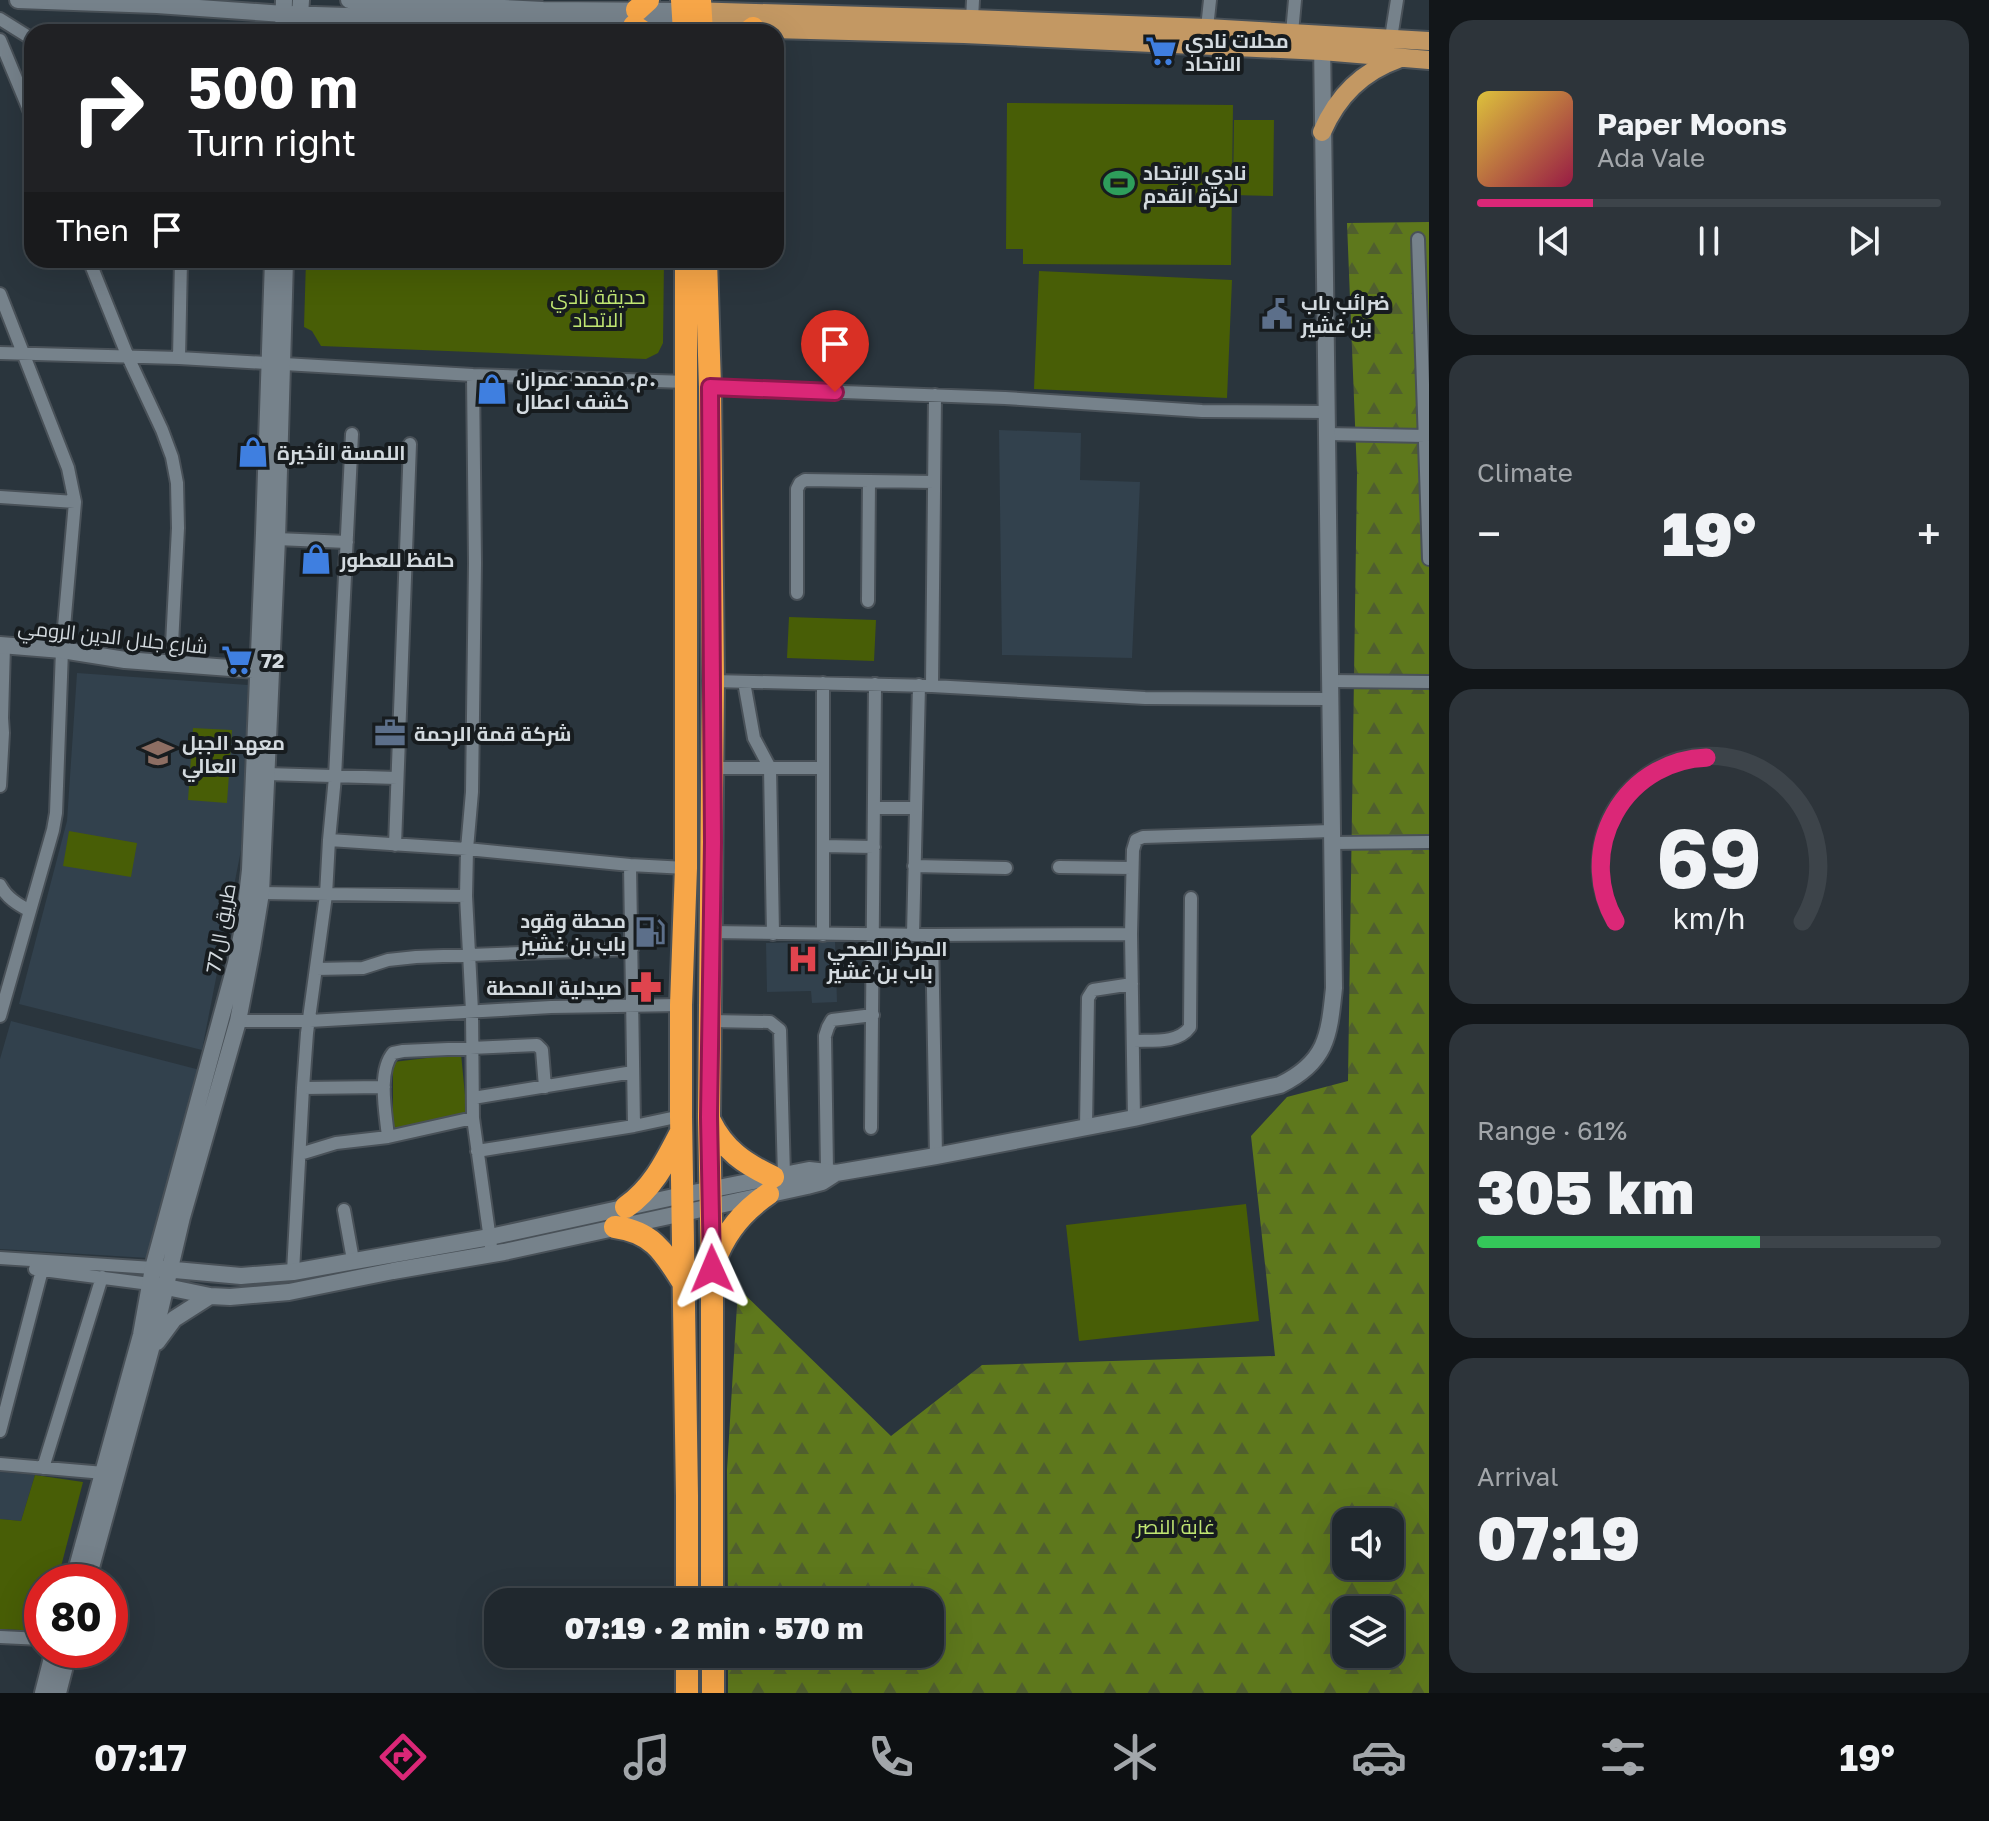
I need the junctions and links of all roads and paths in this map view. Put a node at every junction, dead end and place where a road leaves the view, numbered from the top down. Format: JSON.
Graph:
{"nodes":[{"id":1,"x":18,"y":0,"type":"edge"},
{"id":2,"x":349,"y":0,"type":"edge"},
{"id":3,"x":1210,"y":0,"type":"edge"},
{"id":4,"x":1295,"y":0,"type":"edge"},
{"id":5,"x":1397,"y":0,"type":"edge"},
{"id":6,"x":292,"y":7,"type":"edge"},
{"id":7,"x":972,"y":9,"type":"edge"},
{"id":8,"x":640,"y":17,"type":"edge"},
{"id":9,"x":692,"y":18,"type":"edge"},
{"id":10,"x":0,"y":19,"type":"edge"},
{"id":11,"x":722,"y":24,"type":"edge"},
{"id":12,"x":1207,"y":28,"type":"junction"},
{"id":13,"x":784,"y":31,"type":"edge"},
{"id":14,"x":1292,"y":33,"type":"junction"},
{"id":15,"x":24,"y":34,"type":"edge"},
{"id":16,"x":1391,"y":38,"type":"junction"},
{"id":17,"x":0,"y":40,"type":"edge"},
{"id":18,"x":1429,"y":41,"type":"edge"},
{"id":19,"x":1322,"y":43,"type":"junction"},
{"id":20,"x":1405,"y":57,"type":"junction"},
{"id":21,"x":1429,"y":60,"type":"edge"},
{"id":22,"x":6,"y":68,"type":"edge"},
{"id":23,"x":24,"y":102,"type":"edge"},
{"id":24,"x":1322,"y":132,"type":"junction"},
{"id":25,"x":1418,"y":239,"type":"dead end"},
{"id":26,"x":92,"y":268,"type":"edge"},
{"id":27,"x":181,"y":268,"type":"edge"},
{"id":28,"x":273,"y":268,"type":"edge"},
{"id":29,"x":284,"y":268,"type":"edge"},
{"id":30,"x":686,"y":268,"type":"edge"},
{"id":31,"x":706,"y":268,"type":"edge"},
{"id":32,"x":0,"y":294,"type":"edge"},
{"id":33,"x":0,"y":353,"type":"edge"},
{"id":34,"x":22,"y":354,"type":"junction"},
{"id":35,"x":128,"y":357,"type":"junction"},
{"id":36,"x":179,"y":358,"type":"junction"},
{"id":37,"x":274,"y":364,"type":"junction"},
{"id":38,"x":473,"y":375,"type":"junction"},
{"id":39,"x":687,"y":382,"type":"junction"},
{"id":40,"x":710,"y":387,"type":"junction"},
{"id":41,"x":935,"y":395,"type":"junction"},
{"id":42,"x":1327,"y":412,"type":"junction"},
{"id":43,"x":352,"y":434,"type":"dead end"},
{"id":44,"x":1327,"y":434,"type":"junction"},
{"id":45,"x":1425,"y":436,"type":"junction"},
{"id":46,"x":410,"y":444,"type":"dead end"},
{"id":47,"x":869,"y":481,"type":"junction"},
{"id":48,"x":934,"y":482,"type":"junction"},
{"id":49,"x":0,"y":497,"type":"edge"},
{"id":50,"x":75,"y":502,"type":"junction"},
{"id":51,"x":277,"y":539,"type":"junction"},
{"id":52,"x":347,"y":542,"type":"junction"},
{"id":53,"x":1429,"y":559,"type":"edge"},
{"id":54,"x":797,"y":593,"type":"dead end"},
{"id":55,"x":868,"y":601,"type":"dead end"},
{"id":56,"x":2,"y":645,"type":"edge"},
{"id":57,"x":62,"y":650,"type":"junction"},
{"id":58,"x":171,"y":664,"type":"junction"},
{"id":59,"x":264,"y":670,"type":"junction"},
{"id":60,"x":713,"y":681,"type":"junction"},
{"id":61,"x":744,"y":682,"type":"junction"},
{"id":62,"x":1429,"y":682,"type":"edge"},
{"id":63,"x":823,"y":683,"type":"junction"},
{"id":64,"x":875,"y":684,"type":"junction"},
{"id":65,"x":926,"y":686,"type":"junction"},
{"id":66,"x":1329,"y":690,"type":"junction"},
{"id":67,"x":1,"y":718,"type":"edge"},
{"id":68,"x":0,"y":765,"type":"edge"},
{"id":69,"x":712,"y":768,"type":"junction"},
{"id":70,"x":770,"y":768,"type":"junction"},
{"id":71,"x":823,"y":768,"type":"junction"},
{"id":72,"x":267,"y":774,"type":"junction"},
{"id":73,"x":335,"y":777,"type":"junction"},
{"id":74,"x":397,"y":778,"type":"junction"},
{"id":75,"x":0,"y":786,"type":"edge"},
{"id":76,"x":874,"y":808,"type":"junction"},
{"id":77,"x":916,"y":808,"type":"junction"},
{"id":78,"x":1331,"y":837,"type":"junction"},
{"id":79,"x":329,"y":840,"type":"junction"},
{"id":80,"x":1429,"y":842,"type":"edge"},
{"id":81,"x":395,"y":845,"type":"junction"},
{"id":82,"x":823,"y":846,"type":"junction"},
{"id":83,"x":874,"y":847,"type":"junction"},
{"id":84,"x":467,"y":849,"type":"junction"},
{"id":85,"x":630,"y":865,"type":"junction"},
{"id":86,"x":914,"y":866,"type":"junction"},
{"id":87,"x":1059,"y":867,"type":"dead end"},
{"id":88,"x":686,"y":868,"type":"junction"},
{"id":89,"x":1006,"y":868,"type":"dead end"},
{"id":90,"x":1132,"y":868,"type":"junction"},
{"id":91,"x":0,"y":885,"type":"edge"},
{"id":92,"x":261,"y":893,"type":"junction"},
{"id":93,"x":326,"y":895,"type":"junction"},
{"id":94,"x":466,"y":896,"type":"junction"},
{"id":95,"x":1191,"y":898,"type":"dead end"},
{"id":96,"x":30,"y":911,"type":"junction"},
{"id":97,"x":711,"y":932,"type":"junction"},
{"id":98,"x":773,"y":934,"type":"junction"},
{"id":99,"x":1131,"y":934,"type":"junction"},
{"id":100,"x":823,"y":935,"type":"junction"},
{"id":101,"x":874,"y":935,"type":"junction"},
{"id":102,"x":913,"y":935,"type":"junction"},
{"id":103,"x":932,"y":935,"type":"junction"},
{"id":104,"x":632,"y":949,"type":"junction"},
{"id":105,"x":470,"y":956,"type":"junction"},
{"id":106,"x":316,"y":969,"type":"junction"},
{"id":107,"x":1132,"y":984,"type":"junction"},
{"id":108,"x":2,"y":996,"type":"edge"},
{"id":109,"x":633,"y":1005,"type":"junction"},
{"id":110,"x":681,"y":1005,"type":"junction"},
{"id":111,"x":472,"y":1011,"type":"junction"},
{"id":112,"x":873,"y":1015,"type":"junction"},
{"id":113,"x":0,"y":1016,"type":"edge"},
{"id":114,"x":238,"y":1021,"type":"junction"},
{"id":115,"x":310,"y":1021,"type":"junction"},
{"id":116,"x":710,"y":1021,"type":"junction"},
{"id":117,"x":1133,"y":1041,"type":"junction"},
{"id":118,"x":472,"y":1048,"type":"junction"},
{"id":119,"x":633,"y":1072,"type":"junction"},
{"id":120,"x":384,"y":1087,"type":"junction"},
{"id":121,"x":545,"y":1087,"type":"junction"},
{"id":122,"x":303,"y":1088,"type":"junction"},
{"id":123,"x":473,"y":1098,"type":"junction"},
{"id":124,"x":709,"y":1117,"type":"junction"},
{"id":125,"x":473,"y":1118,"type":"junction"},
{"id":126,"x":1134,"y":1118,"type":"junction"},
{"id":127,"x":681,"y":1123,"type":"junction"},
{"id":128,"x":634,"y":1126,"type":"junction"},
{"id":129,"x":1086,"y":1127,"type":"junction"},
{"id":130,"x":871,"y":1128,"type":"dead end"},
{"id":131,"x":388,"y":1137,"type":"junction"},
{"id":132,"x":477,"y":1151,"type":"junction"},
{"id":133,"x":300,"y":1154,"type":"junction"},
{"id":134,"x":936,"y":1156,"type":"junction"},
{"id":135,"x":831,"y":1172,"type":"junction"},
{"id":136,"x":775,"y":1182,"type":"junction"},
{"id":137,"x":710,"y":1198,"type":"junction"},
{"id":138,"x":683,"y":1203,"type":"junction"},
{"id":139,"x":626,"y":1207,"type":"junction"},
{"id":140,"x":344,"y":1210,"type":"dead end"},
{"id":141,"x":615,"y":1227,"type":"junction"},
{"id":142,"x":491,"y":1246,"type":"junction"},
{"id":143,"x":0,"y":1258,"type":"edge"},
{"id":144,"x":353,"y":1260,"type":"junction"},
{"id":145,"x":0,"y":1264,"type":"edge"},
{"id":146,"x":712,"y":1269,"type":"junction"},
{"id":147,"x":42,"y":1270,"type":"junction"},
{"id":148,"x":293,"y":1272,"type":"junction"},
{"id":149,"x":102,"y":1277,"type":"junction"},
{"id":150,"x":159,"y":1277,"type":"junction"},
{"id":151,"x":684,"y":1284,"type":"junction"},
{"id":152,"x":210,"y":1296,"type":"junction"},
{"id":153,"x":151,"y":1349,"type":"junction"},
{"id":154,"x":0,"y":1431,"type":"edge"},
{"id":155,"x":0,"y":1464,"type":"edge"},
{"id":156,"x":43,"y":1468,"type":"junction"},
{"id":157,"x":104,"y":1473,"type":"junction"},
{"id":158,"x":78,"y":1564,"type":"edge"},
{"id":159,"x":92,"y":1564,"type":"edge"},
{"id":160,"x":687,"y":1588,"type":"edge"},
{"id":161,"x":712,"y":1588,"type":"edge"},
{"id":162,"x":0,"y":1637,"type":"edge"},
{"id":163,"x":24,"y":1638,"type":"edge"},
{"id":164,"x":49,"y":1668,"type":"edge"},
{"id":165,"x":64,"y":1668,"type":"edge"},
{"id":166,"x":687,"y":1668,"type":"edge"},
{"id":167,"x":713,"y":1668,"type":"edge"},
{"id":168,"x":43,"y":1693,"type":"edge"},
{"id":169,"x":58,"y":1693,"type":"edge"},
{"id":170,"x":687,"y":1693,"type":"edge"},
{"id":171,"x":713,"y":1693,"type":"edge"}],
"edges":[{"from":1,"to":6,"type":"main road"},
{"from":2,"to":8,"type":"main road"},
{"from":3,"to":12,"type":"street"},
{"from":4,"to":14,"type":"street"},
{"from":5,"to":16,"type":"street"},
{"from":6,"to":8,"type":"main road"},
{"from":7,"to":9,"type":"main road"},
{"from":7,"to":12,"type":"main road"},
{"from":8,"to":9,"type":"main road"},
{"from":9,"to":11,"type":"main road"},
{"from":10,"to":15,"type":"street"},
{"from":12,"to":14,"type":"main road"},
{"from":13,"to":19,"type":"main road"},
{"from":14,"to":19,"type":"main road"},
{"from":16,"to":18,"type":"main road"},
{"from":16,"to":19,"type":"main road"},
{"from":17,"to":22,"type":"street"},
{"from":19,"to":20,"type":"main road"},
{"from":19,"to":24,"type":"main road"},
{"from":20,"to":21,"type":"main road"},
{"from":20,"to":24,"type":"main road"},
{"from":22,"to":23,"type":"street"},
{"from":24,"to":42,"type":"main road"},
{"from":25,"to":45,"type":"street"},
{"from":26,"to":35,"type":"street"},
{"from":27,"to":36,"type":"street"},
{"from":28,"to":37,"type":"main road","name":"طريق ال77"},
{"from":29,"to":37,"type":"main road"},
{"from":30,"to":39,"type":"highway"},
{"from":31,"to":40,"type":"highway"},
{"from":32,"to":34,"type":"street"},
{"from":33,"to":34,"type":"street"},
{"from":34,"to":35,"type":"street"},
{"from":34,"to":50,"type":"street"},
{"from":35,"to":36,"type":"street"},
{"from":35,"to":58,"type":"street"},
{"from":36,"to":37,"type":"street"},
{"from":37,"to":38,"type":"street"},
{"from":37,"to":51,"type":"main road"},
{"from":37,"to":59,"type":"main road","name":"طريق ال77"},
{"from":38,"to":39,"type":"street"},
{"from":38,"to":84,"type":"street"},
{"from":39,"to":88,"type":"highway"},
{"from":40,"to":41,"type":"street"},
{"from":40,"to":60,"type":"highway"},
{"from":41,"to":42,"type":"street"},
{"from":41,"to":48,"type":"street"},
{"from":42,"to":44,"type":"main road"},
{"from":43,"to":52,"type":"street"},
{"from":44,"to":45,"type":"street"},
{"from":44,"to":66,"type":"main road"},
{"from":45,"to":53,"type":"street"},
{"from":46,"to":74,"type":"street"},
{"from":47,"to":48,"type":"street"},
{"from":47,"to":54,"type":"street"},
{"from":47,"to":55,"type":"street"},
{"from":48,"to":65,"type":"street"},
{"from":49,"to":50,"type":"street"},
{"from":50,"to":57,"type":"street"},
{"from":51,"to":52,"type":"street"},
{"from":51,"to":59,"type":"main road"},
{"from":52,"to":73,"type":"street"},
{"from":56,"to":57,"type":"main road","name":"شارع جلال الدين الرومي"},
{"from":56,"to":67,"type":"street"},
{"from":57,"to":58,"type":"main road","name":"شارع جلال الدين الرومي"},
{"from":57,"to":96,"type":"street"},
{"from":58,"to":59,"type":"main road","name":"شارع جلال الدين الرومي"},
{"from":59,"to":72,"type":"main road"},
{"from":59,"to":150,"type":"main road","name":"طريق ال77"},
{"from":60,"to":61,"type":"street"},
{"from":60,"to":69,"type":"highway"},
{"from":61,"to":63,"type":"street"},
{"from":61,"to":70,"type":"street"},
{"from":62,"to":66,"type":"street"},
{"from":63,"to":64,"type":"street"},
{"from":63,"to":71,"type":"street"},
{"from":64,"to":65,"type":"street"},
{"from":64,"to":76,"type":"street"},
{"from":65,"to":66,"type":"street"},
{"from":65,"to":77,"type":"street"},
{"from":66,"to":78,"type":"main road"},
{"from":67,"to":68,"type":"street"},
{"from":68,"to":75,"type":"street"},
{"from":69,"to":70,"type":"street"},
{"from":69,"to":97,"type":"highway"},
{"from":70,"to":71,"type":"street"},
{"from":70,"to":98,"type":"street"},
{"from":71,"to":82,"type":"street"},
{"from":72,"to":73,"type":"street"},
{"from":72,"to":92,"type":"main road"},
{"from":73,"to":74,"type":"street"},
{"from":73,"to":79,"type":"street"},
{"from":74,"to":81,"type":"street"},
{"from":76,"to":77,"type":"street"},
{"from":76,"to":83,"type":"street"},
{"from":77,"to":86,"type":"street"},
{"from":78,"to":80,"type":"street"},
{"from":78,"to":90,"type":"street"},
{"from":78,"to":126,"type":"main road"},
{"from":79,"to":81,"type":"street"},
{"from":79,"to":93,"type":"street"},
{"from":81,"to":84,"type":"street"},
{"from":82,"to":83,"type":"street"},
{"from":82,"to":100,"type":"street"},
{"from":83,"to":101,"type":"street"},
{"from":84,"to":85,"type":"street"},
{"from":84,"to":94,"type":"street"},
{"from":85,"to":88,"type":"street"},
{"from":85,"to":104,"type":"street"},
{"from":86,"to":89,"type":"street"},
{"from":86,"to":102,"type":"street"},
{"from":87,"to":90,"type":"street"},
{"from":88,"to":110,"type":"highway"},
{"from":90,"to":99,"type":"street"},
{"from":91,"to":96,"type":"street"},
{"from":92,"to":93,"type":"street"},
{"from":92,"to":114,"type":"main road"},
{"from":93,"to":94,"type":"street"},
{"from":93,"to":106,"type":"street"},
{"from":94,"to":105,"type":"street"},
{"from":95,"to":117,"type":"street"},
{"from":96,"to":108,"type":"street"},
{"from":97,"to":98,"type":"street"},
{"from":97,"to":116,"type":"highway"},
{"from":98,"to":100,"type":"street"},
{"from":99,"to":103,"type":"street"},
{"from":99,"to":107,"type":"street"},
{"from":100,"to":101,"type":"street"},
{"from":101,"to":102,"type":"street"},
{"from":101,"to":112,"type":"street"},
{"from":102,"to":103,"type":"street"},
{"from":103,"to":134,"type":"street"},
{"from":104,"to":105,"type":"street"},
{"from":104,"to":109,"type":"street"},
{"from":105,"to":106,"type":"street"},
{"from":105,"to":111,"type":"street"},
{"from":106,"to":115,"type":"street"},
{"from":107,"to":117,"type":"street"},
{"from":107,"to":129,"type":"street"},
{"from":108,"to":113,"type":"street"},
{"from":109,"to":110,"type":"street"},
{"from":109,"to":111,"type":"street"},
{"from":109,"to":119,"type":"street"},
{"from":110,"to":127,"type":"highway"},
{"from":111,"to":115,"type":"street"},
{"from":111,"to":118,"type":"street"},
{"from":112,"to":130,"type":"street"},
{"from":112,"to":135,"type":"street"},
{"from":114,"to":115,"type":"street"},
{"from":114,"to":150,"type":"main road"},
{"from":115,"to":122,"type":"street"},
{"from":116,"to":124,"type":"highway"},
{"from":116,"to":136,"type":"street"},
{"from":117,"to":126,"type":"street"},
{"from":118,"to":120,"type":"street"},
{"from":118,"to":121,"type":"street"},
{"from":118,"to":123,"type":"street"},
{"from":119,"to":121,"type":"street"},
{"from":119,"to":128,"type":"street"},
{"from":120,"to":122,"type":"street"},
{"from":120,"to":131,"type":"street"},
{"from":121,"to":123,"type":"street"},
{"from":122,"to":133,"type":"street"},
{"from":123,"to":125,"type":"street"},
{"from":124,"to":136,"type":"highway"},
{"from":124,"to":137,"type":"highway"},
{"from":125,"to":131,"type":"street"},
{"from":125,"to":132,"type":"street"},
{"from":126,"to":129,"type":"main road"},
{"from":127,"to":128,"type":"street"},
{"from":127,"to":138,"type":"highway"},
{"from":127,"to":139,"type":"highway"},
{"from":128,"to":132,"type":"street"},
{"from":129,"to":134,"type":"main road"},
{"from":131,"to":133,"type":"street"},
{"from":132,"to":142,"type":"street"},
{"from":133,"to":148,"type":"street"},
{"from":134,"to":135,"type":"main road"},
{"from":135,"to":136,"type":"main road"},
{"from":135,"to":136,"type":"main road"},
{"from":136,"to":137,"type":"main road"},
{"from":136,"to":146,"type":"highway"},
{"from":137,"to":138,"type":"main road"},
{"from":137,"to":146,"type":"highway"},
{"from":138,"to":139,"type":"main road"},
{"from":138,"to":141,"type":"main road"},
{"from":138,"to":151,"type":"highway"},
{"from":139,"to":142,"type":"main road"},
{"from":140,"to":144,"type":"street"},
{"from":141,"to":142,"type":"main road"},
{"from":141,"to":151,"type":"highway"},
{"from":142,"to":144,"type":"main road"},
{"from":142,"to":152,"type":"main road"},
{"from":143,"to":150,"type":"street"},
{"from":144,"to":148,"type":"main road"},
{"from":145,"to":147,"type":"street"},
{"from":146,"to":161,"type":"highway"},
{"from":147,"to":149,"type":"street"},
{"from":147,"to":154,"type":"street"},
{"from":148,"to":150,"type":"main road"},
{"from":149,"to":150,"type":"street"},
{"from":149,"to":156,"type":"street"},
{"from":150,"to":152,"type":"main road"},
{"from":150,"to":153,"type":"main road"},
{"from":150,"to":157,"type":"main road","name":"طريق ال77"},
{"from":151,"to":160,"type":"highway"},
{"from":152,"to":153,"type":"main road"},
{"from":153,"to":159,"type":"main road"},
{"from":155,"to":156,"type":"street"},
{"from":156,"to":157,"type":"street"},
{"from":157,"to":158,"type":"main road","name":"طريق ال77"},
{"from":162,"to":163,"type":"street"},
{"from":164,"to":168,"type":"main road"},
{"from":165,"to":169,"type":"main road"},
{"from":166,"to":170,"type":"highway"},
{"from":167,"to":171,"type":"highway"}]}
